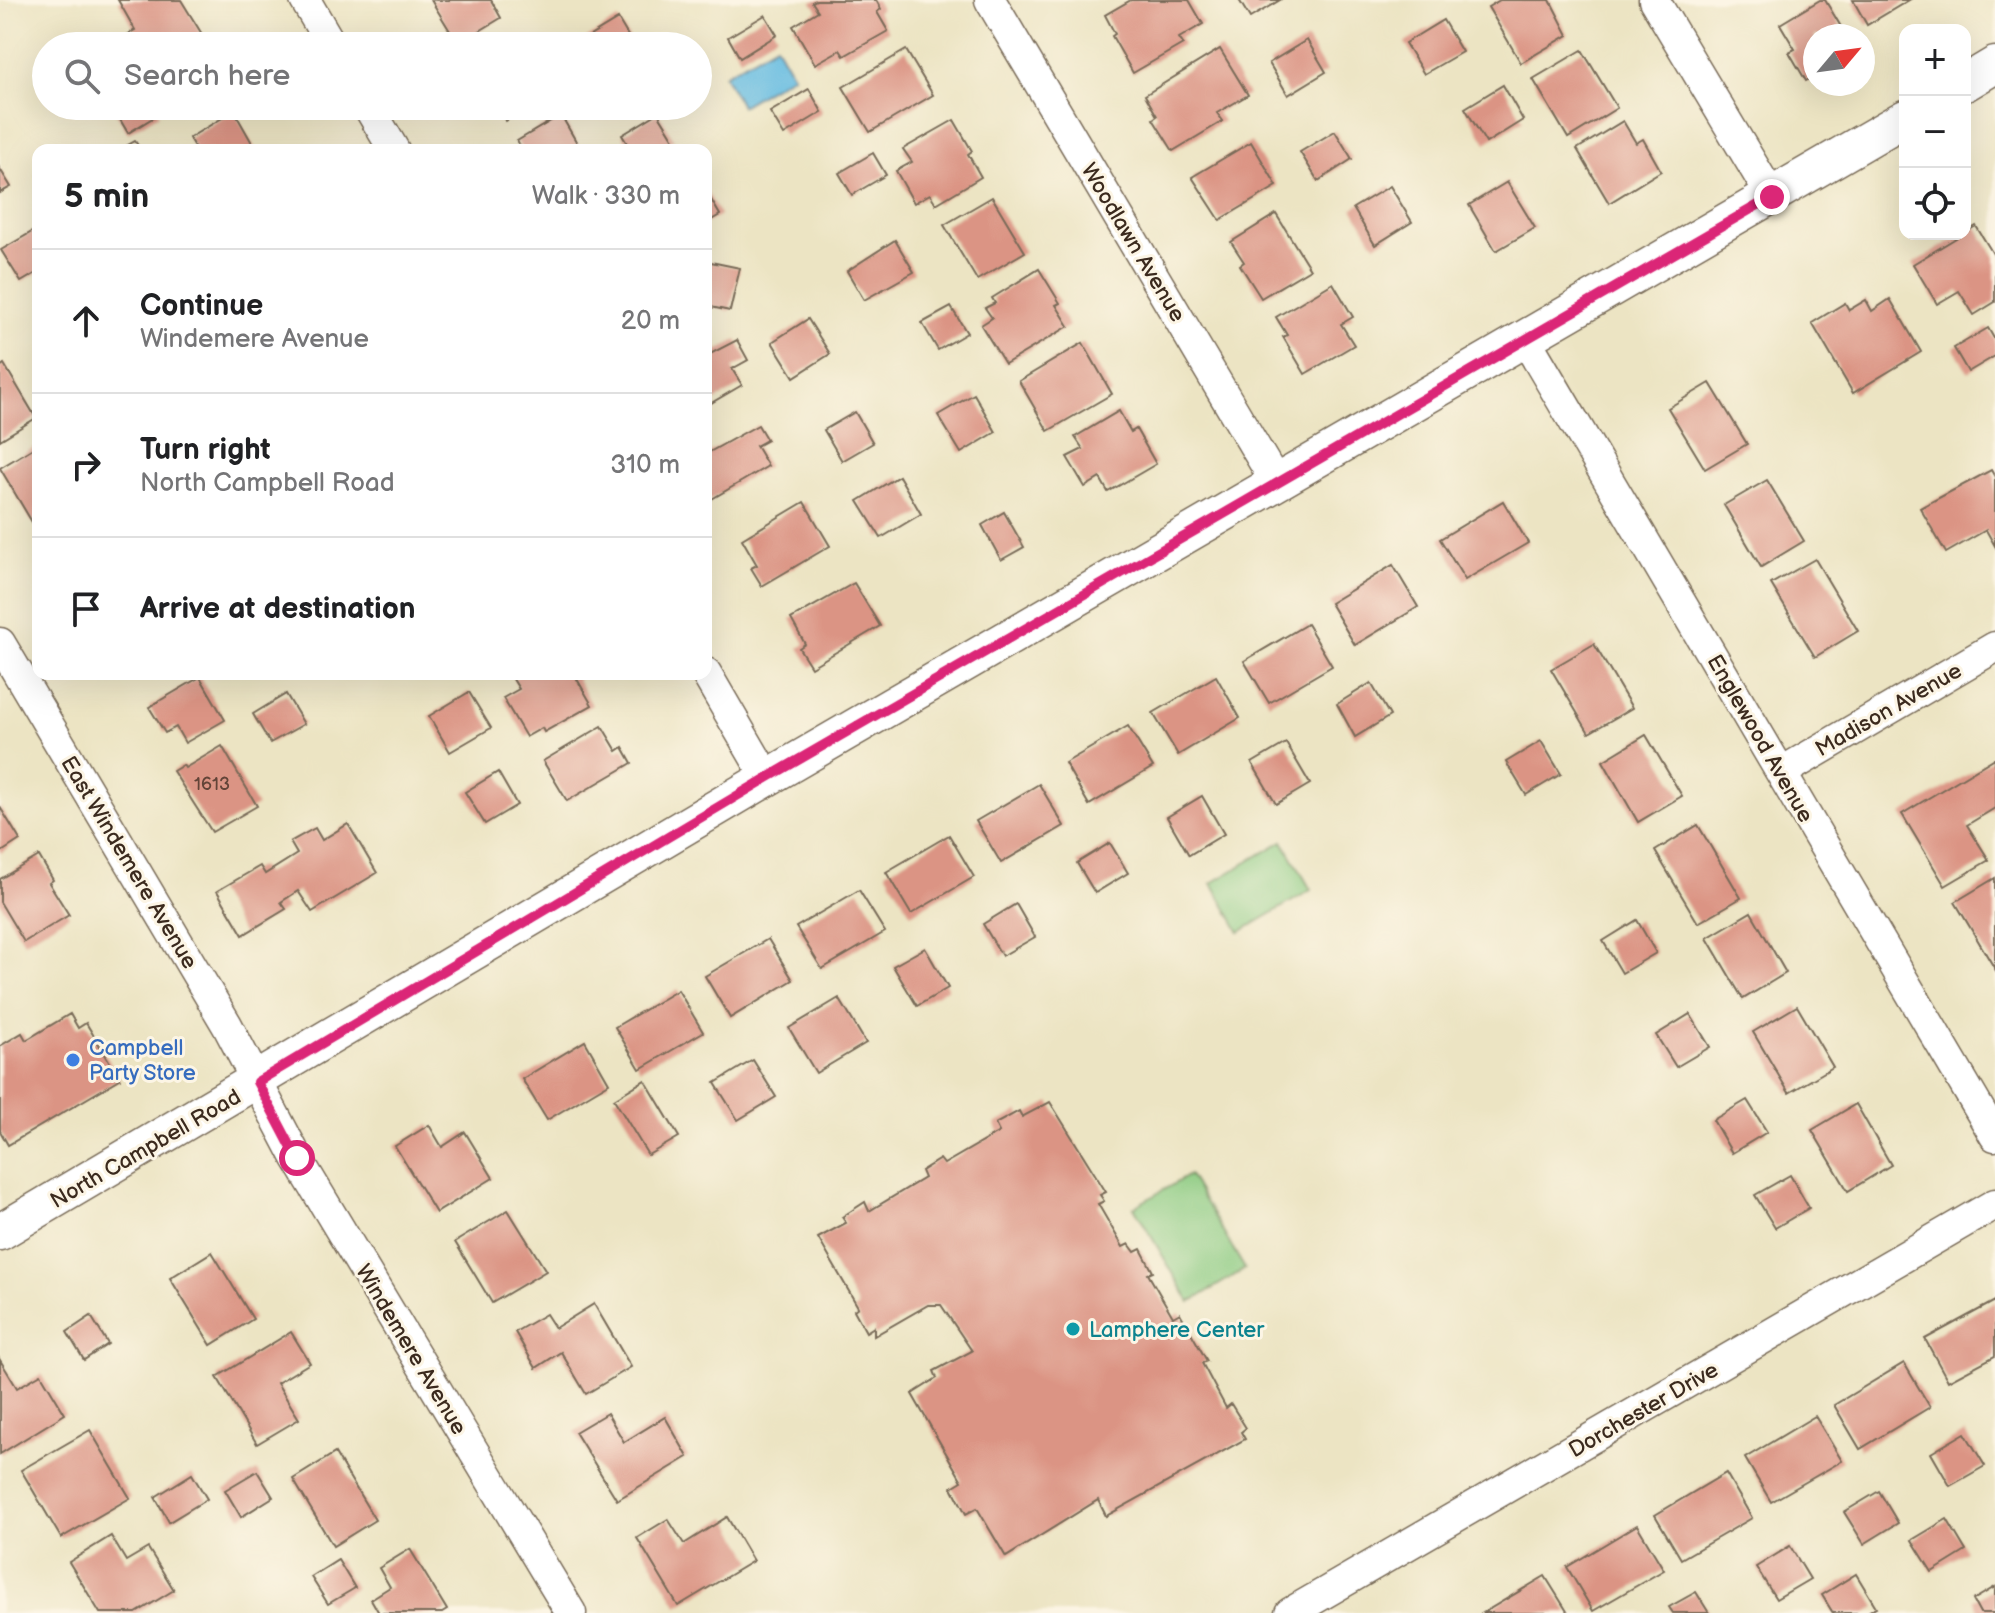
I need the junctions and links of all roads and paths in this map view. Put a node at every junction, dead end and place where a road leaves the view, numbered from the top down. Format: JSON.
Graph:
{"nodes":[{"id":1,"x":305,"y":0,"type":"edge"},
{"id":2,"x":990,"y":0,"type":"edge"},
{"id":3,"x":1654,"y":0,"type":"edge"},
{"id":4,"x":324,"y":32,"type":"edge"},
{"id":5,"x":1995,"y":65,"type":"edge"},
{"id":6,"x":1971,"y":79,"type":"edge"},
{"id":7,"x":376,"y":120,"type":"edge"},
{"id":8,"x":1899,"y":122,"type":"edge"},
{"id":9,"x":390,"y":144,"type":"edge"},
{"id":10,"x":1772,"y":197,"type":"junction"},
{"id":11,"x":1526,"y":340,"type":"junction"},
{"id":12,"x":1277,"y":484,"type":"junction"},
{"id":13,"x":0,"y":643,"type":"edge"},
{"id":14,"x":1995,"y":647,"type":"edge"},
{"id":15,"x":710,"y":680,"type":"edge"},
{"id":16,"x":1782,"y":772,"type":"junction"},
{"id":17,"x":767,"y":778,"type":"junction"},
{"id":18,"x":257,"y":1082,"type":"junction"},
{"id":19,"x":1995,"y":1136,"type":"edge"},
{"id":20,"x":1995,"y":1204,"type":"edge"},
{"id":21,"x":0,"y":1232,"type":"edge"},
{"id":22,"x":571,"y":1613,"type":"edge"},
{"id":23,"x":1290,"y":1613,"type":"edge"}],
"edges":[{"from":1,"to":4,"type":"street"},
{"from":2,"to":12,"type":"street","name":"Woodlawn Avenue"},
{"from":3,"to":10,"type":"street"},
{"from":5,"to":6,"type":"street"},
{"from":7,"to":9,"type":"street"},
{"from":8,"to":10,"type":"street","name":"North Campbell Road"},
{"from":10,"to":11,"type":"street","name":"North Campbell Road"},
{"from":11,"to":12,"type":"street","name":"North Campbell Road"},
{"from":11,"to":16,"type":"street","name":"Englewood Avenue"},
{"from":12,"to":17,"type":"street","name":"North Campbell Road"},
{"from":13,"to":18,"type":"street","name":"East Windemere Avenue"},
{"from":14,"to":16,"type":"street","name":"Madison Avenue"},
{"from":15,"to":17,"type":"street"},
{"from":16,"to":19,"type":"street","name":"Englewood Avenue"},
{"from":17,"to":18,"type":"street","name":"North Campbell Road"},
{"from":18,"to":21,"type":"street","name":"North Campbell Road"},
{"from":18,"to":22,"type":"street","name":"Windemere Avenue"},
{"from":20,"to":23,"type":"street","name":"Dorchester Drive"}]}
